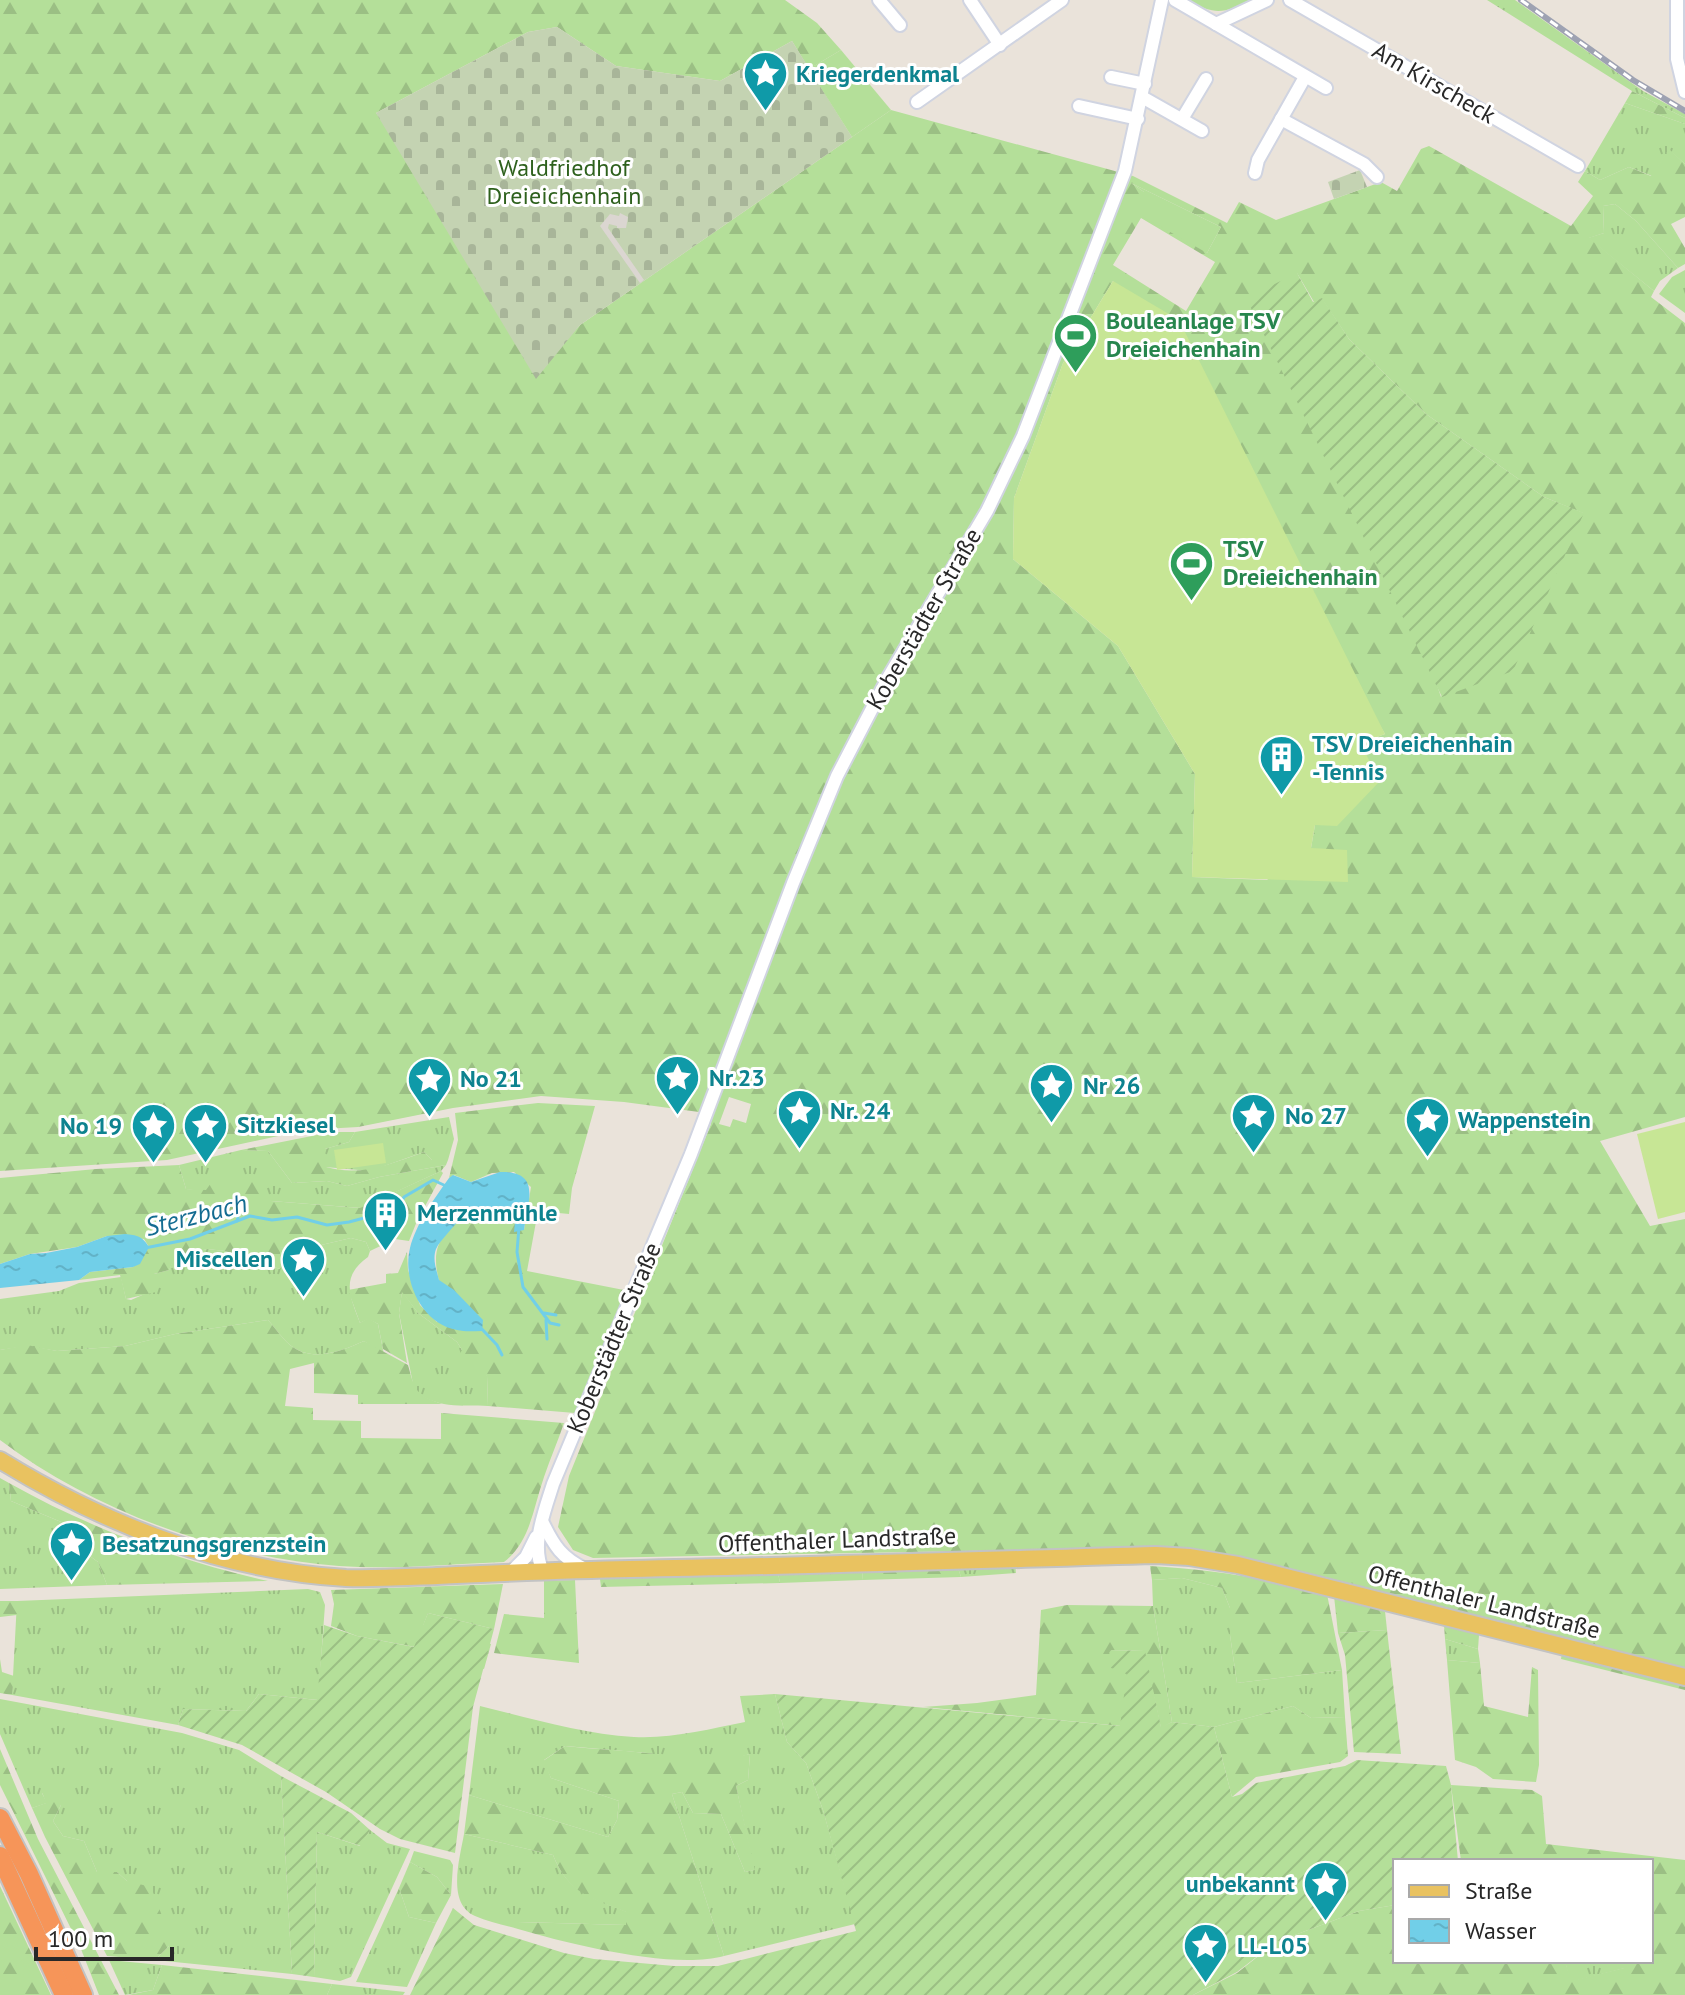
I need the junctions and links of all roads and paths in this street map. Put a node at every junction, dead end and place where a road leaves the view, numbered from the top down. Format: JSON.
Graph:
{"nodes":[{"id":1,"x":879,"y":0,"type":"edge"},
{"id":2,"x":970,"y":0,"type":"edge"},
{"id":3,"x":1062,"y":0,"type":"edge"},
{"id":4,"x":1162,"y":0,"type":"edge"},
{"id":5,"x":1175,"y":0,"type":"edge"},
{"id":6,"x":1267,"y":0,"type":"edge"},
{"id":7,"x":1290,"y":0,"type":"edge"},
{"id":8,"x":1677,"y":0,"type":"edge"},
{"id":9,"x":1216,"y":24,"type":"junction"},
{"id":10,"x":900,"y":25,"type":"dead end"},
{"id":11,"x":1000,"y":45,"type":"junction"},
{"id":12,"x":1111,"y":77,"type":"dead end"},
{"id":13,"x":1305,"y":77,"type":"junction"},
{"id":14,"x":1206,"y":79,"type":"dead end"},
{"id":15,"x":1326,"y":88,"type":"dead end"},
{"id":16,"x":1144,"y":90,"type":"junction"},
{"id":17,"x":1685,"y":92,"type":"edge"},
{"id":18,"x":917,"y":102,"type":"dead end"},
{"id":19,"x":1079,"y":106,"type":"dead end"},
{"id":20,"x":1138,"y":119,"type":"junction"},
{"id":21,"x":1182,"y":119,"type":"junction"},
{"id":22,"x":1281,"y":119,"type":"junction"},
{"id":23,"x":1202,"y":131,"type":"dead end"},
{"id":24,"x":1578,"y":166,"type":"dead end"},
{"id":25,"x":1255,"y":173,"type":"dead end"},
{"id":26,"x":1377,"y":177,"type":"dead end"},
{"id":27,"x":0,"y":1460,"type":"edge"},
{"id":28,"x":543,"y":1523,"type":"junction"},
{"id":29,"x":586,"y":1569,"type":"junction"},
{"id":30,"x":543,"y":1571,"type":"junction"},
{"id":31,"x":510,"y":1573,"type":"junction"},
{"id":32,"x":1685,"y":1677,"type":"edge"},
{"id":33,"x":0,"y":1818,"type":"edge"},
{"id":34,"x":0,"y":1856,"type":"edge"},
{"id":35,"x":64,"y":1995,"type":"edge"},
{"id":36,"x":83,"y":1995,"type":"edge"}],
"edges":[{"from":1,"to":10,"type":"street"},
{"from":2,"to":11,"type":"street"},
{"from":3,"to":11,"type":"street"},
{"from":4,"to":16,"type":"street","name":"Koberstädter Straße"},
{"from":5,"to":9,"type":"street"},
{"from":6,"to":9,"type":"street"},
{"from":7,"to":24,"type":"street","name":"Am Kirscheck"},
{"from":8,"to":17,"type":"street"},
{"from":9,"to":13,"type":"street"},
{"from":11,"to":18,"type":"street"},
{"from":12,"to":16,"type":"street"},
{"from":13,"to":15,"type":"street"},
{"from":13,"to":22,"type":"street"},
{"from":14,"to":21,"type":"street"},
{"from":16,"to":20,"type":"street","name":"Koberstädter Straße"},
{"from":16,"to":21,"type":"street"},
{"from":19,"to":20,"type":"street"},
{"from":20,"to":28,"type":"street","name":"Koberstädter Straße"},
{"from":21,"to":23,"type":"street"},
{"from":22,"to":25,"type":"street"},
{"from":22,"to":26,"type":"street"},
{"from":27,"to":31,"type":"main road","name":"Offenthaler Landstraße"},
{"from":28,"to":29,"type":"street"},
{"from":28,"to":30,"type":"street"},
{"from":28,"to":31,"type":"street"},
{"from":29,"to":30,"type":"main road","name":"Offenthaler Landstraße"},
{"from":29,"to":32,"type":"main road","name":"Offenthaler Landstraße"},
{"from":30,"to":31,"type":"main road","name":"Offenthaler Landstraße"},
{"from":33,"to":36,"type":"highway"},
{"from":34,"to":35,"type":"highway"}]}
